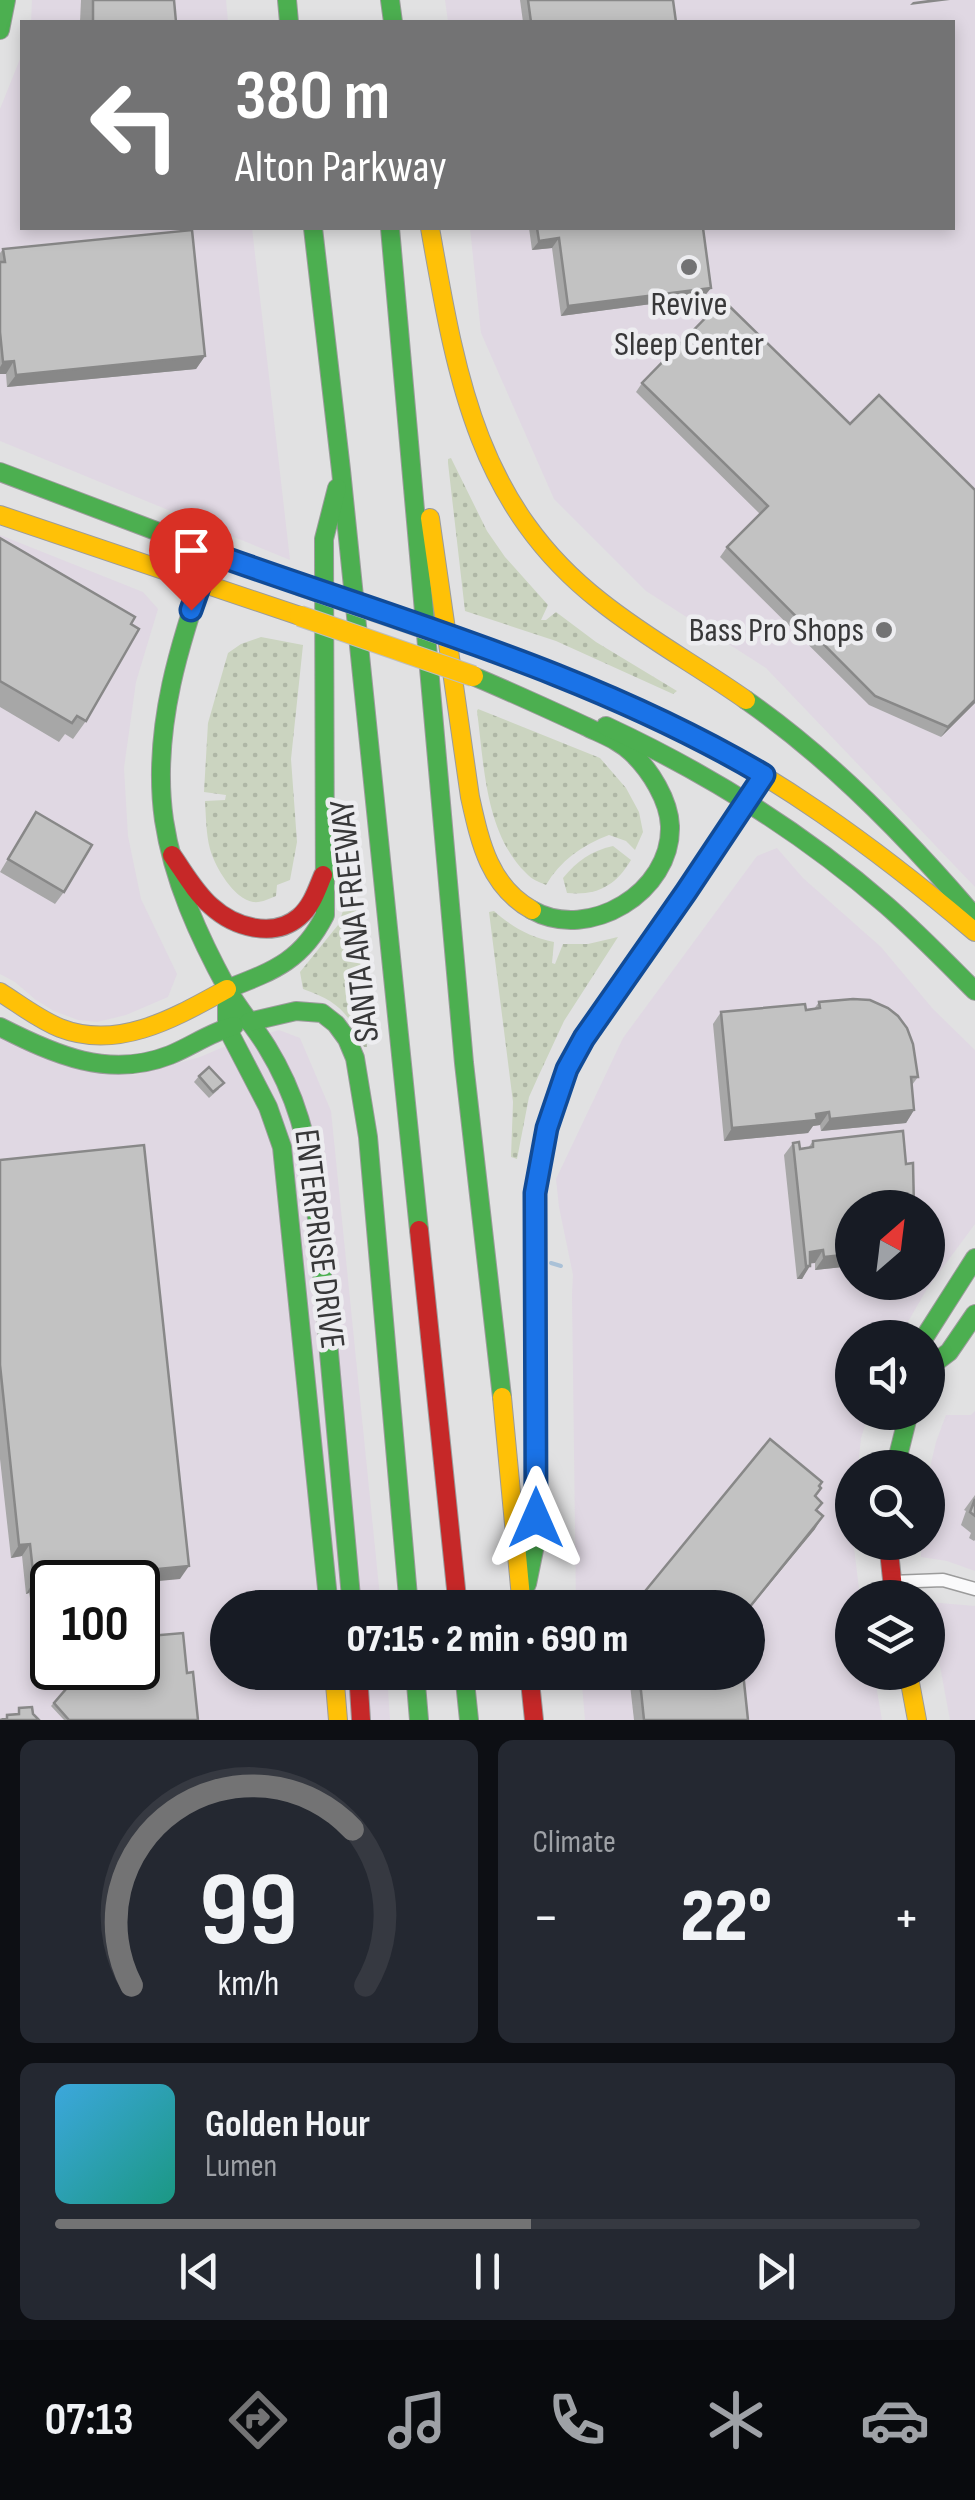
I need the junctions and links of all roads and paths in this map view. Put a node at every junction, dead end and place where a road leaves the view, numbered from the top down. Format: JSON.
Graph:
{"nodes":[{"id":1,"x":6,"y":0,"type":"edge"},
{"id":2,"x":0,"y":30,"type":"edge"},
{"id":3,"x":313,"y":230,"type":"edge"},
{"id":4,"x":390,"y":230,"type":"edge"},
{"id":5,"x":390,"y":230,"type":"edge"},
{"id":6,"x":430,"y":230,"type":"edge"},
{"id":7,"x":341,"y":470,"type":"junction"},
{"id":8,"x":0,"y":472,"type":"edge"},
{"id":9,"x":0,"y":515,"type":"edge"},
{"id":10,"x":211,"y":553,"type":"junction"},
{"id":11,"x":201,"y":581,"type":"junction"},
{"id":12,"x":473,"y":676,"type":"junction"},
{"id":13,"x":764,"y":775,"type":"junction"},
{"id":14,"x":747,"y":800,"type":"junction"},
{"id":15,"x":172,"y":855,"type":"junction"},
{"id":16,"x":326,"y":868,"type":"junction"},
{"id":17,"x":975,"y":917,"type":"edge"},
{"id":18,"x":975,"y":932,"type":"edge"},
{"id":19,"x":227,"y":989,"type":"junction"},
{"id":20,"x":975,"y":991,"type":"edge"},
{"id":21,"x":0,"y":992,"type":"edge"},
{"id":22,"x":249,"y":1022,"type":"junction"},
{"id":23,"x":0,"y":1027,"type":"edge"},
{"id":24,"x":227,"y":1028,"type":"junction"},
{"id":25,"x":975,"y":1258,"type":"edge"},
{"id":26,"x":975,"y":1314,"type":"edge"},
{"id":27,"x":935,"y":1320,"type":"edge"},
{"id":28,"x":945,"y":1356,"type":"edge"},
{"id":29,"x":945,"y":1581,"type":"edge"},
{"id":30,"x":975,"y":1589,"type":"edge"},
{"id":31,"x":327,"y":1590,"type":"edge"},
{"id":32,"x":350,"y":1590,"type":"edge"},
{"id":33,"x":408,"y":1590,"type":"edge"},
{"id":34,"x":456,"y":1590,"type":"edge"},
{"id":35,"x":520,"y":1590,"type":"edge"},
{"id":36,"x":526,"y":1590,"type":"edge"},
{"id":37,"x":336,"y":1690,"type":"edge"},
{"id":38,"x":359,"y":1690,"type":"edge"},
{"id":39,"x":416,"y":1690,"type":"edge"},
{"id":40,"x":466,"y":1690,"type":"edge"},
{"id":41,"x":531,"y":1690,"type":"edge"},
{"id":42,"x":911,"y":1690,"type":"edge"},
{"id":43,"x":338,"y":1720,"type":"edge"},
{"id":44,"x":361,"y":1720,"type":"edge"},
{"id":45,"x":419,"y":1720,"type":"edge"},
{"id":46,"x":469,"y":1720,"type":"edge"},
{"id":47,"x":534,"y":1720,"type":"edge"},
{"id":48,"x":916,"y":1720,"type":"edge"}],
"edges":[{"from":1,"to":2,"type":"main road"},
{"from":3,"to":7,"type":"main road","name":"SANTA ANA FREEWAY"},
{"from":4,"to":12,"type":"main road"},
{"from":5,"to":35,"type":"main road"},
{"from":6,"to":17,"type":"main road"},
{"from":7,"to":16,"type":"main road"},
{"from":7,"to":34,"type":"main road","name":"SANTA ANA FREEWAY"},
{"from":8,"to":10,"type":"main road"},
{"from":9,"to":11,"type":"main road"},
{"from":10,"to":11,"type":"main road"},
{"from":10,"to":13,"type":"main road","bridge":true},
{"from":11,"to":12,"type":"main road","bridge":true},
{"from":11,"to":15,"type":"main road"},
{"from":12,"to":14,"type":"main road"},
{"from":13,"to":14,"type":"main road"},
{"from":13,"to":18,"type":"main road"},
{"from":14,"to":20,"type":"main road"},
{"from":14,"to":36,"type":"main road"},
{"from":15,"to":16,"type":"main road"},
{"from":15,"to":19,"type":"main road"},
{"from":16,"to":19,"type":"main road"},
{"from":19,"to":21,"type":"main road"},
{"from":19,"to":22,"type":"main road","name":"ENTERPRISE DRIVE"},
{"from":19,"to":24,"type":"main road","name":"ENTERPRISE DRIVE"},
{"from":22,"to":24,"type":"main road"},
{"from":22,"to":32,"type":"main road","name":"ENTERPRISE DRIVE"},
{"from":22,"to":33,"type":"main road"},
{"from":23,"to":24,"type":"main road"},
{"from":24,"to":31,"type":"main road","name":"ENTERPRISE DRIVE"},
{"from":25,"to":27,"type":"main road"},
{"from":26,"to":28,"type":"main road"},
{"from":29,"to":30,"type":"street"},
{"from":37,"to":43,"type":"main road"},
{"from":38,"to":44,"type":"main road"},
{"from":39,"to":45,"type":"main road"},
{"from":40,"to":46,"type":"main road"},
{"from":41,"to":47,"type":"main road"},
{"from":42,"to":48,"type":"main road"}]}
